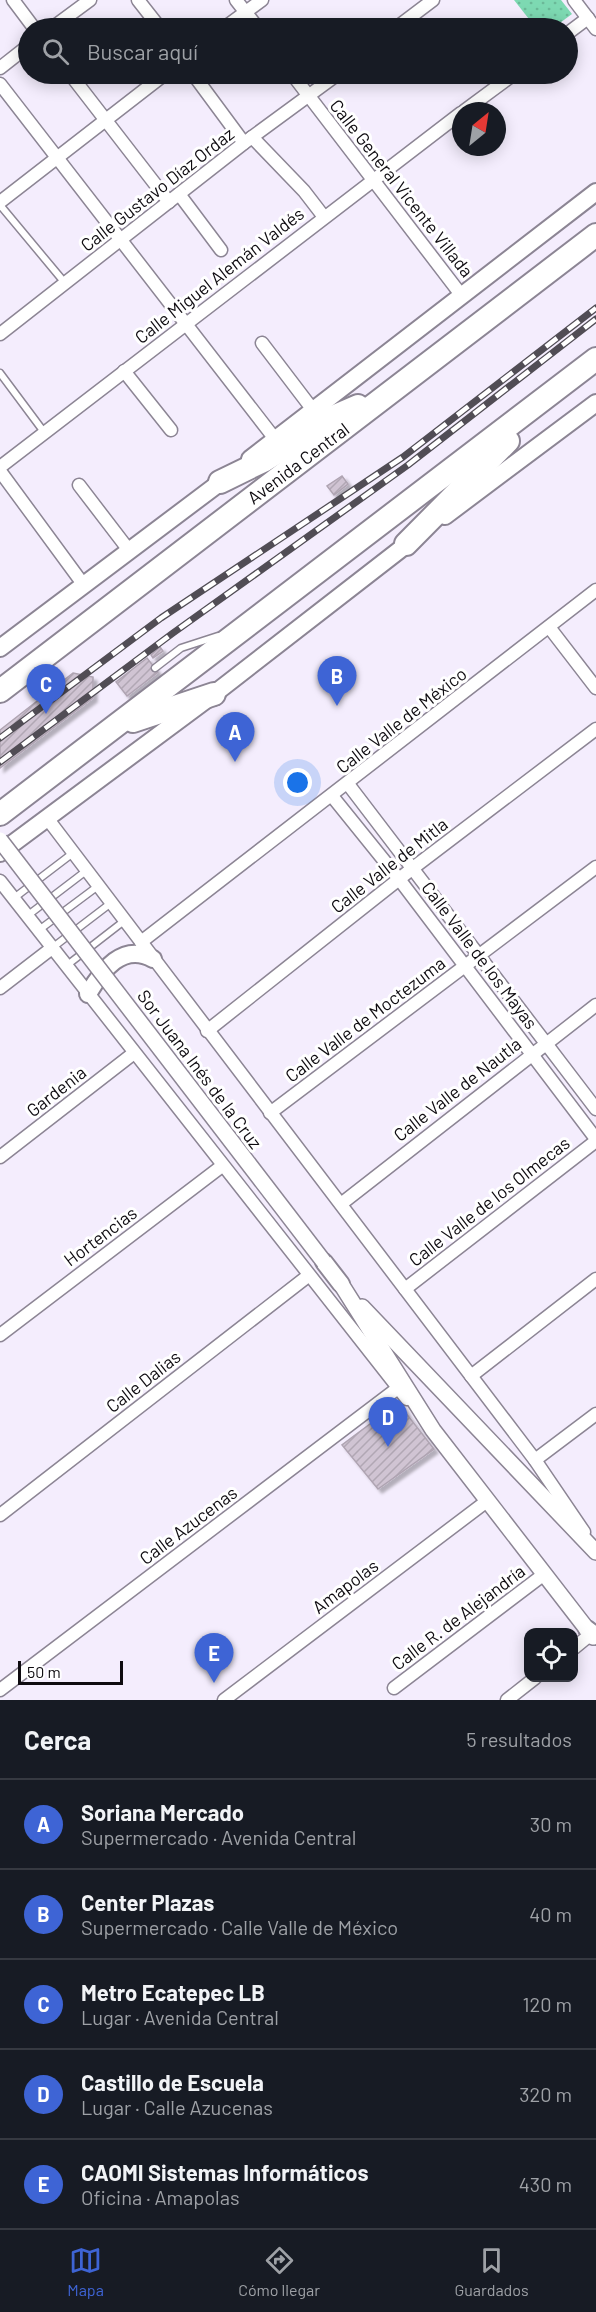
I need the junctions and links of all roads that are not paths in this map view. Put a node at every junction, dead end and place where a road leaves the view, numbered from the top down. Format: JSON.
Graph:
{"nodes":[{"id":1,"x":13,"y":0,"type":"edge"},
{"id":2,"x":90,"y":0,"type":"edge"},
{"id":3,"x":138,"y":0,"type":"edge"},
{"id":4,"x":236,"y":0,"type":"edge"},
{"id":5,"x":262,"y":0,"type":"edge"},
{"id":6,"x":433,"y":0,"type":"edge"},
{"id":7,"x":574,"y":0,"type":"edge"},
{"id":8,"x":246,"y":12,"type":"junction"},
{"id":9,"x":26,"y":18,"type":"edge"},
{"id":10,"x":66,"y":18,"type":"edge"},
{"id":11,"x":152,"y":18,"type":"edge"},
{"id":12,"x":238,"y":18,"type":"edge"},
{"id":13,"x":250,"y":18,"type":"edge"},
{"id":14,"x":409,"y":18,"type":"edge"},
{"id":15,"x":588,"y":18,"type":"junction"},
{"id":16,"x":578,"y":25,"type":"edge"},
{"id":17,"x":596,"y":29,"type":"edge"},
{"id":18,"x":18,"y":54,"type":"edge"},
{"id":19,"x":0,"y":68,"type":"edge"},
{"id":20,"x":0,"y":84,"type":"edge"},
{"id":21,"x":78,"y":84,"type":"edge"},
{"id":22,"x":152,"y":84,"type":"edge"},
{"id":23,"x":201,"y":84,"type":"edge"},
{"id":24,"x":299,"y":84,"type":"edge"},
{"id":25,"x":324,"y":84,"type":"edge"},
{"id":26,"x":501,"y":84,"type":"edge"},
{"id":27,"x":308,"y":96,"type":"junction"},
{"id":28,"x":476,"y":102,"type":"edge"},
{"id":29,"x":107,"y":119,"type":"junction"},
{"id":30,"x":452,"y":120,"type":"edge"},
{"id":31,"x":248,"y":140,"type":"junction"},
{"id":32,"x":58,"y":157,"type":"junction"},
{"id":33,"x":372,"y":180,"type":"junction"},
{"id":34,"x":596,"y":192,"type":"edge"},
{"id":35,"x":179,"y":194,"type":"junction"},
{"id":36,"x":169,"y":202,"type":"junction"},
{"id":37,"x":0,"y":203,"type":"edge"},
{"id":38,"x":324,"y":217,"type":"junction"},
{"id":39,"x":596,"y":235,"type":"edge"},
{"id":40,"x":121,"y":241,"type":"junction"},
{"id":41,"x":221,"y":250,"type":"dead end"},
{"id":42,"x":66,"y":284,"type":"junction"},
{"id":43,"x":462,"y":296,"type":"junction"},
{"id":44,"x":185,"y":324,"type":"junction"},
{"id":45,"x":0,"y":334,"type":"edge"},
{"id":46,"x":262,"y":343,"type":"dead end"},
{"id":47,"x":596,"y":359,"type":"edge"},
{"id":48,"x":124,"y":371,"type":"junction"},
{"id":49,"x":0,"y":373,"type":"edge"},
{"id":50,"x":571,"y":378,"type":"junction"},
{"id":51,"x":395,"y":390,"type":"junction"},
{"id":52,"x":596,"y":403,"type":"edge"},
{"id":53,"x":313,"y":410,"type":"junction"},
{"id":54,"x":171,"y":430,"type":"dead end"},
{"id":55,"x":44,"y":432,"type":"junction"},
{"id":56,"x":274,"y":439,"type":"junction"},
{"id":57,"x":0,"y":469,"type":"edge"},
{"id":58,"x":220,"y":482,"type":"junction"},
{"id":59,"x":79,"y":485,"type":"dead end"},
{"id":60,"x":406,"y":544,"type":"junction"},
{"id":61,"x":128,"y":549,"type":"junction"},
{"id":62,"x":83,"y":584,"type":"junction"},
{"id":63,"x":596,"y":590,"type":"edge"},
{"id":64,"x":549,"y":627,"type":"junction"},
{"id":65,"x":245,"y":628,"type":"junction"},
{"id":66,"x":0,"y":648,"type":"edge"},
{"id":67,"x":155,"y":668,"type":"dead end"},
{"id":68,"x":596,"y":688,"type":"edge"},
{"id":69,"x":0,"y":691,"type":"edge"},
{"id":70,"x":214,"y":694,"type":"junction"},
{"id":71,"x":114,"y":727,"type":"junction"},
{"id":72,"x":596,"y":729,"type":"edge"},
{"id":73,"x":348,"y":784,"type":"junction"},
{"id":74,"x":332,"y":796,"type":"junction"},
{"id":75,"x":0,"y":814,"type":"edge"},
{"id":76,"x":47,"y":818,"type":"junction"},
{"id":77,"x":0,"y":840,"type":"edge"},
{"id":78,"x":73,"y":853,"type":"junction"},
{"id":79,"x":0,"y":854,"type":"edge"},
{"id":80,"x":596,"y":867,"type":"edge"},
{"id":81,"x":413,"y":868,"type":"junction"},
{"id":82,"x":87,"y":871,"type":"junction"},
{"id":83,"x":399,"y":879,"type":"junction"},
{"id":84,"x":0,"y":881,"type":"edge"},
{"id":85,"x":98,"y":886,"type":"junction"},
{"id":86,"x":14,"y":898,"type":"junction"},
{"id":87,"x":111,"y":903,"type":"junction"},
{"id":88,"x":27,"y":916,"type":"junction"},
{"id":89,"x":124,"y":921,"type":"junction"},
{"id":90,"x":39,"y":930,"type":"junction"},
{"id":91,"x":141,"y":942,"type":"junction"},
{"id":92,"x":52,"y":948,"type":"junction"},
{"id":93,"x":479,"y":956,"type":"junction"},
{"id":94,"x":153,"y":959,"type":"junction"},
{"id":95,"x":66,"y":966,"type":"junction"},
{"id":96,"x":465,"y":967,"type":"junction"},
{"id":97,"x":0,"y":988,"type":"edge"},
{"id":98,"x":88,"y":994,"type":"junction"},
{"id":99,"x":596,"y":1005,"type":"edge"},
{"id":100,"x":207,"y":1031,"type":"junction"},
{"id":101,"x":546,"y":1043,"type":"junction"},
{"id":102,"x":134,"y":1053,"type":"junction"},
{"id":103,"x":532,"y":1053,"type":"junction"},
{"id":104,"x":596,"y":1109,"type":"edge"},
{"id":105,"x":270,"y":1113,"type":"junction"},
{"id":106,"x":596,"y":1140,"type":"edge"},
{"id":107,"x":0,"y":1157,"type":"edge"},
{"id":108,"x":222,"y":1166,"type":"junction"},
{"id":109,"x":341,"y":1204,"type":"junction"},
{"id":110,"x":324,"y":1262,"type":"joint"},
{"id":111,"x":308,"y":1276,"type":"junction"},
{"id":112,"x":596,"y":1279,"type":"edge"},
{"id":113,"x":341,"y":1284,"type":"junction"},
{"id":114,"x":405,"y":1289,"type":"junction"},
{"id":115,"x":0,"y":1335,"type":"edge"},
{"id":116,"x":471,"y":1376,"type":"junction"},
{"id":117,"x":398,"y":1388,"type":"junction"},
{"id":118,"x":596,"y":1414,"type":"edge"},
{"id":119,"x":433,"y":1430,"type":"junction"},
{"id":120,"x":535,"y":1460,"type":"junction"},
{"id":121,"x":487,"y":1501,"type":"junction"},
{"id":122,"x":0,"y":1515,"type":"edge"},
{"id":123,"x":596,"y":1551,"type":"edge"},
{"id":124,"x":543,"y":1575,"type":"junction"},
{"id":125,"x":593,"y":1635,"type":"edge"},
{"id":126,"x":578,"y":1645,"type":"edge"},
{"id":127,"x":529,"y":1682,"type":"edge"},
{"id":128,"x":394,"y":1688,"type":"dead end"},
{"id":129,"x":0,"y":1690,"type":"edge"},
{"id":130,"x":224,"y":1700,"type":"edge"},
{"id":131,"x":507,"y":1700,"type":"edge"}],
"edges":[{"from":1,"to":9,"type":"street"},
{"from":2,"to":10,"type":"street"},
{"from":3,"to":11,"type":"street"},
{"from":4,"to":8,"type":"street"},
{"from":5,"to":8,"type":"street"},
{"from":6,"to":14,"type":"street"},
{"from":7,"to":15,"type":"street"},
{"from":8,"to":12,"type":"street"},
{"from":8,"to":13,"type":"street"},
{"from":15,"to":16,"type":"street"},
{"from":15,"to":17,"type":"street"},
{"from":18,"to":19,"type":"street"},
{"from":20,"to":32,"type":"street"},
{"from":21,"to":29,"type":"street"},
{"from":22,"to":29,"type":"street"},
{"from":23,"to":31,"type":"street"},
{"from":24,"to":27,"type":"street","name":"Calle General Vicente Villada"},
{"from":25,"to":27,"type":"street","name":"Calle Gustavo Díaz Ordaz"},
{"from":26,"to":28,"type":"street","name":"Calle Miguel Alemán Valdés"},
{"from":27,"to":31,"type":"street","name":"Calle Gustavo Díaz Ordaz"},
{"from":27,"to":33,"type":"street","name":"Calle General Vicente Villada"},
{"from":29,"to":32,"type":"street"},
{"from":29,"to":36,"type":"street"},
{"from":30,"to":33,"type":"street","name":"Calle Miguel Alemán Valdés"},
{"from":31,"to":35,"type":"street","name":"Calle Gustavo Díaz Ordaz"},
{"from":31,"to":38,"type":"street"},
{"from":32,"to":37,"type":"street"},
{"from":32,"to":40,"type":"street"},
{"from":33,"to":38,"type":"street","name":"Calle Miguel Alemán Valdés"},
{"from":33,"to":43,"type":"street","name":"Calle General Vicente Villada"},
{"from":34,"to":43,"type":"main road","name":"Avenida Central"},
{"from":35,"to":36,"type":"street","name":"Calle Gustavo Díaz Ordaz"},
{"from":35,"to":41,"type":"street"},
{"from":36,"to":40,"type":"street","name":"Calle Gustavo Díaz Ordaz"},
{"from":37,"to":42,"type":"lane"},
{"from":38,"to":44,"type":"street","name":"Calle Miguel Alemán Valdés"},
{"from":39,"to":51,"type":"highway","name":"Avenida Central"},
{"from":40,"to":42,"type":"street","name":"Calle Gustavo Díaz Ordaz"},
{"from":40,"to":44,"type":"street"},
{"from":42,"to":45,"type":"street","name":"Calle Gustavo Díaz Ordaz"},
{"from":43,"to":53,"type":"main road","name":"Avenida Central"},
{"from":44,"to":48,"type":"street","name":"Calle Miguel Alemán Valdés"},
{"from":44,"to":56,"type":"street"},
{"from":46,"to":53,"type":"street"},
{"from":47,"to":50,"type":"highway"},
{"from":48,"to":54,"type":"street"},
{"from":48,"to":55,"type":"street","name":"Calle Miguel Alemán Valdés"},
{"from":49,"to":55,"type":"lane"},
{"from":50,"to":60,"type":"highway"},
{"from":50,"to":65,"type":"highway"},
{"from":51,"to":58,"type":"highway"},
{"from":51,"to":69,"type":"highway","name":"Avenida Central"},
{"from":52,"to":60,"type":"main road"},
{"from":53,"to":56,"type":"main road","name":"Avenida Central"},
{"from":55,"to":57,"type":"street","name":"Calle Miguel Alemán Valdés"},
{"from":56,"to":58,"type":"main road","name":"Avenida Central"},
{"from":57,"to":62,"type":"street"},
{"from":58,"to":61,"type":"main road","name":"Avenida Central"},
{"from":59,"to":61,"type":"street"},
{"from":60,"to":70,"type":"main road"},
{"from":61,"to":62,"type":"main road","name":"Avenida Central"},
{"from":62,"to":66,"type":"main road","name":"Avenida Central"},
{"from":63,"to":64,"type":"street","name":"Calle Valle de México"},
{"from":64,"to":68,"type":"street"},
{"from":64,"to":73,"type":"street","name":"Calle Valle de México"},
{"from":65,"to":67,"type":"lane"},
{"from":65,"to":71,"type":"highway"},
{"from":70,"to":71,"type":"highway"},
{"from":70,"to":76,"type":"main road"},
{"from":71,"to":75,"type":"highway"},
{"from":72,"to":81,"type":"street","name":"Calle Valle de Mitla"},
{"from":73,"to":74,"type":"street","name":"Calle Valle de México"},
{"from":73,"to":81,"type":"street","name":"Calle Valle de los Mayas"},
{"from":74,"to":83,"type":"street","name":"Calle Valle de los Mayas"},
{"from":74,"to":91,"type":"street","name":"Calle Valle de México"},
{"from":76,"to":78,"type":"street"},
{"from":76,"to":79,"type":"main road"},
{"from":77,"to":110,"type":"street","name":"Sor Juana Inés de la Cruz","bridge":true},
{"from":78,"to":82,"type":"street"},
{"from":78,"to":86,"type":"lane"},
{"from":80,"to":93,"type":"street","name":"Calle Valle de Moctezuma"},
{"from":81,"to":83,"type":"street","name":"Calle Valle de Mitla"},
{"from":81,"to":93,"type":"street","name":"Calle Valle de los Mayas"},
{"from":82,"to":85,"type":"street"},
{"from":82,"to":88,"type":"lane"},
{"from":83,"to":96,"type":"street","name":"Calle Valle de los Mayas"},
{"from":83,"to":100,"type":"street","name":"Calle Valle de Mitla"},
{"from":84,"to":86,"type":"street"},
{"from":85,"to":87,"type":"street"},
{"from":85,"to":90,"type":"lane"},
{"from":86,"to":88,"type":"street"},
{"from":87,"to":89,"type":"street"},
{"from":87,"to":92,"type":"lane"},
{"from":88,"to":90,"type":"street"},
{"from":89,"to":91,"type":"street"},
{"from":89,"to":95,"type":"lane"},
{"from":90,"to":92,"type":"street"},
{"from":91,"to":94,"type":"street"},
{"from":92,"to":95,"type":"street"},
{"from":92,"to":97,"type":"street"},
{"from":93,"to":96,"type":"street","name":"Calle Valle de Moctezuma"},
{"from":93,"to":101,"type":"street","name":"Calle Valle de los Mayas"},
{"from":94,"to":98,"type":"main road"},
{"from":94,"to":100,"type":"street"},
{"from":95,"to":98,"type":"street"},
{"from":96,"to":103,"type":"street","name":"Calle Valle de los Mayas"},
{"from":96,"to":105,"type":"street","name":"Calle Valle de Moctezuma"},
{"from":98,"to":102,"type":"street"},
{"from":99,"to":101,"type":"street","name":"Calle Valle de Nautla"},
{"from":100,"to":105,"type":"street"},
{"from":101,"to":103,"type":"street","name":"Calle Valle de Nautla"},
{"from":101,"to":104,"type":"street","name":"Calle Valle de los Mayas"},
{"from":102,"to":107,"type":"street","name":"Gardenia"},
{"from":102,"to":108,"type":"street"},
{"from":103,"to":106,"type":"street","name":"Calle Valle de los Mayas"},
{"from":103,"to":109,"type":"street","name":"Calle Valle de Nautla"},
{"from":105,"to":109,"type":"street"},
{"from":106,"to":114,"type":"street","name":"Calle Valle de los Olmecas"},
{"from":108,"to":111,"type":"street"},
{"from":108,"to":115,"type":"street","name":"Hortencias"},
{"from":109,"to":114,"type":"street"},
{"from":110,"to":113,"type":"main road","name":"Sor Juana Inés de la Cruz"},
{"from":111,"to":117,"type":"street"},
{"from":111,"to":122,"type":"street","name":"Calle Dalias"},
{"from":112,"to":116,"type":"street"},
{"from":113,"to":119,"type":"street","name":"Sor Juana Inés de la Cruz"},
{"from":113,"to":123,"type":"street","name":"Sor Juana Inés de la Cruz"},
{"from":114,"to":116,"type":"street"},
{"from":116,"to":120,"type":"street"},
{"from":117,"to":119,"type":"street"},
{"from":117,"to":129,"type":"street","name":"Calle Azucenas"},
{"from":118,"to":120,"type":"street"},
{"from":119,"to":121,"type":"street","name":"Sor Juana Inés de la Cruz"},
{"from":120,"to":123,"type":"street"},
{"from":121,"to":124,"type":"street","name":"Sor Juana Inés de la Cruz"},
{"from":121,"to":130,"type":"street","name":"Amapolas"},
{"from":124,"to":125,"type":"street","name":"Sor Juana Inés de la Cruz"},
{"from":124,"to":128,"type":"street","name":"Calle R. de Alejandría"},
{"from":125,"to":126,"type":"street"},
{"from":127,"to":131,"type":"street"}]}
